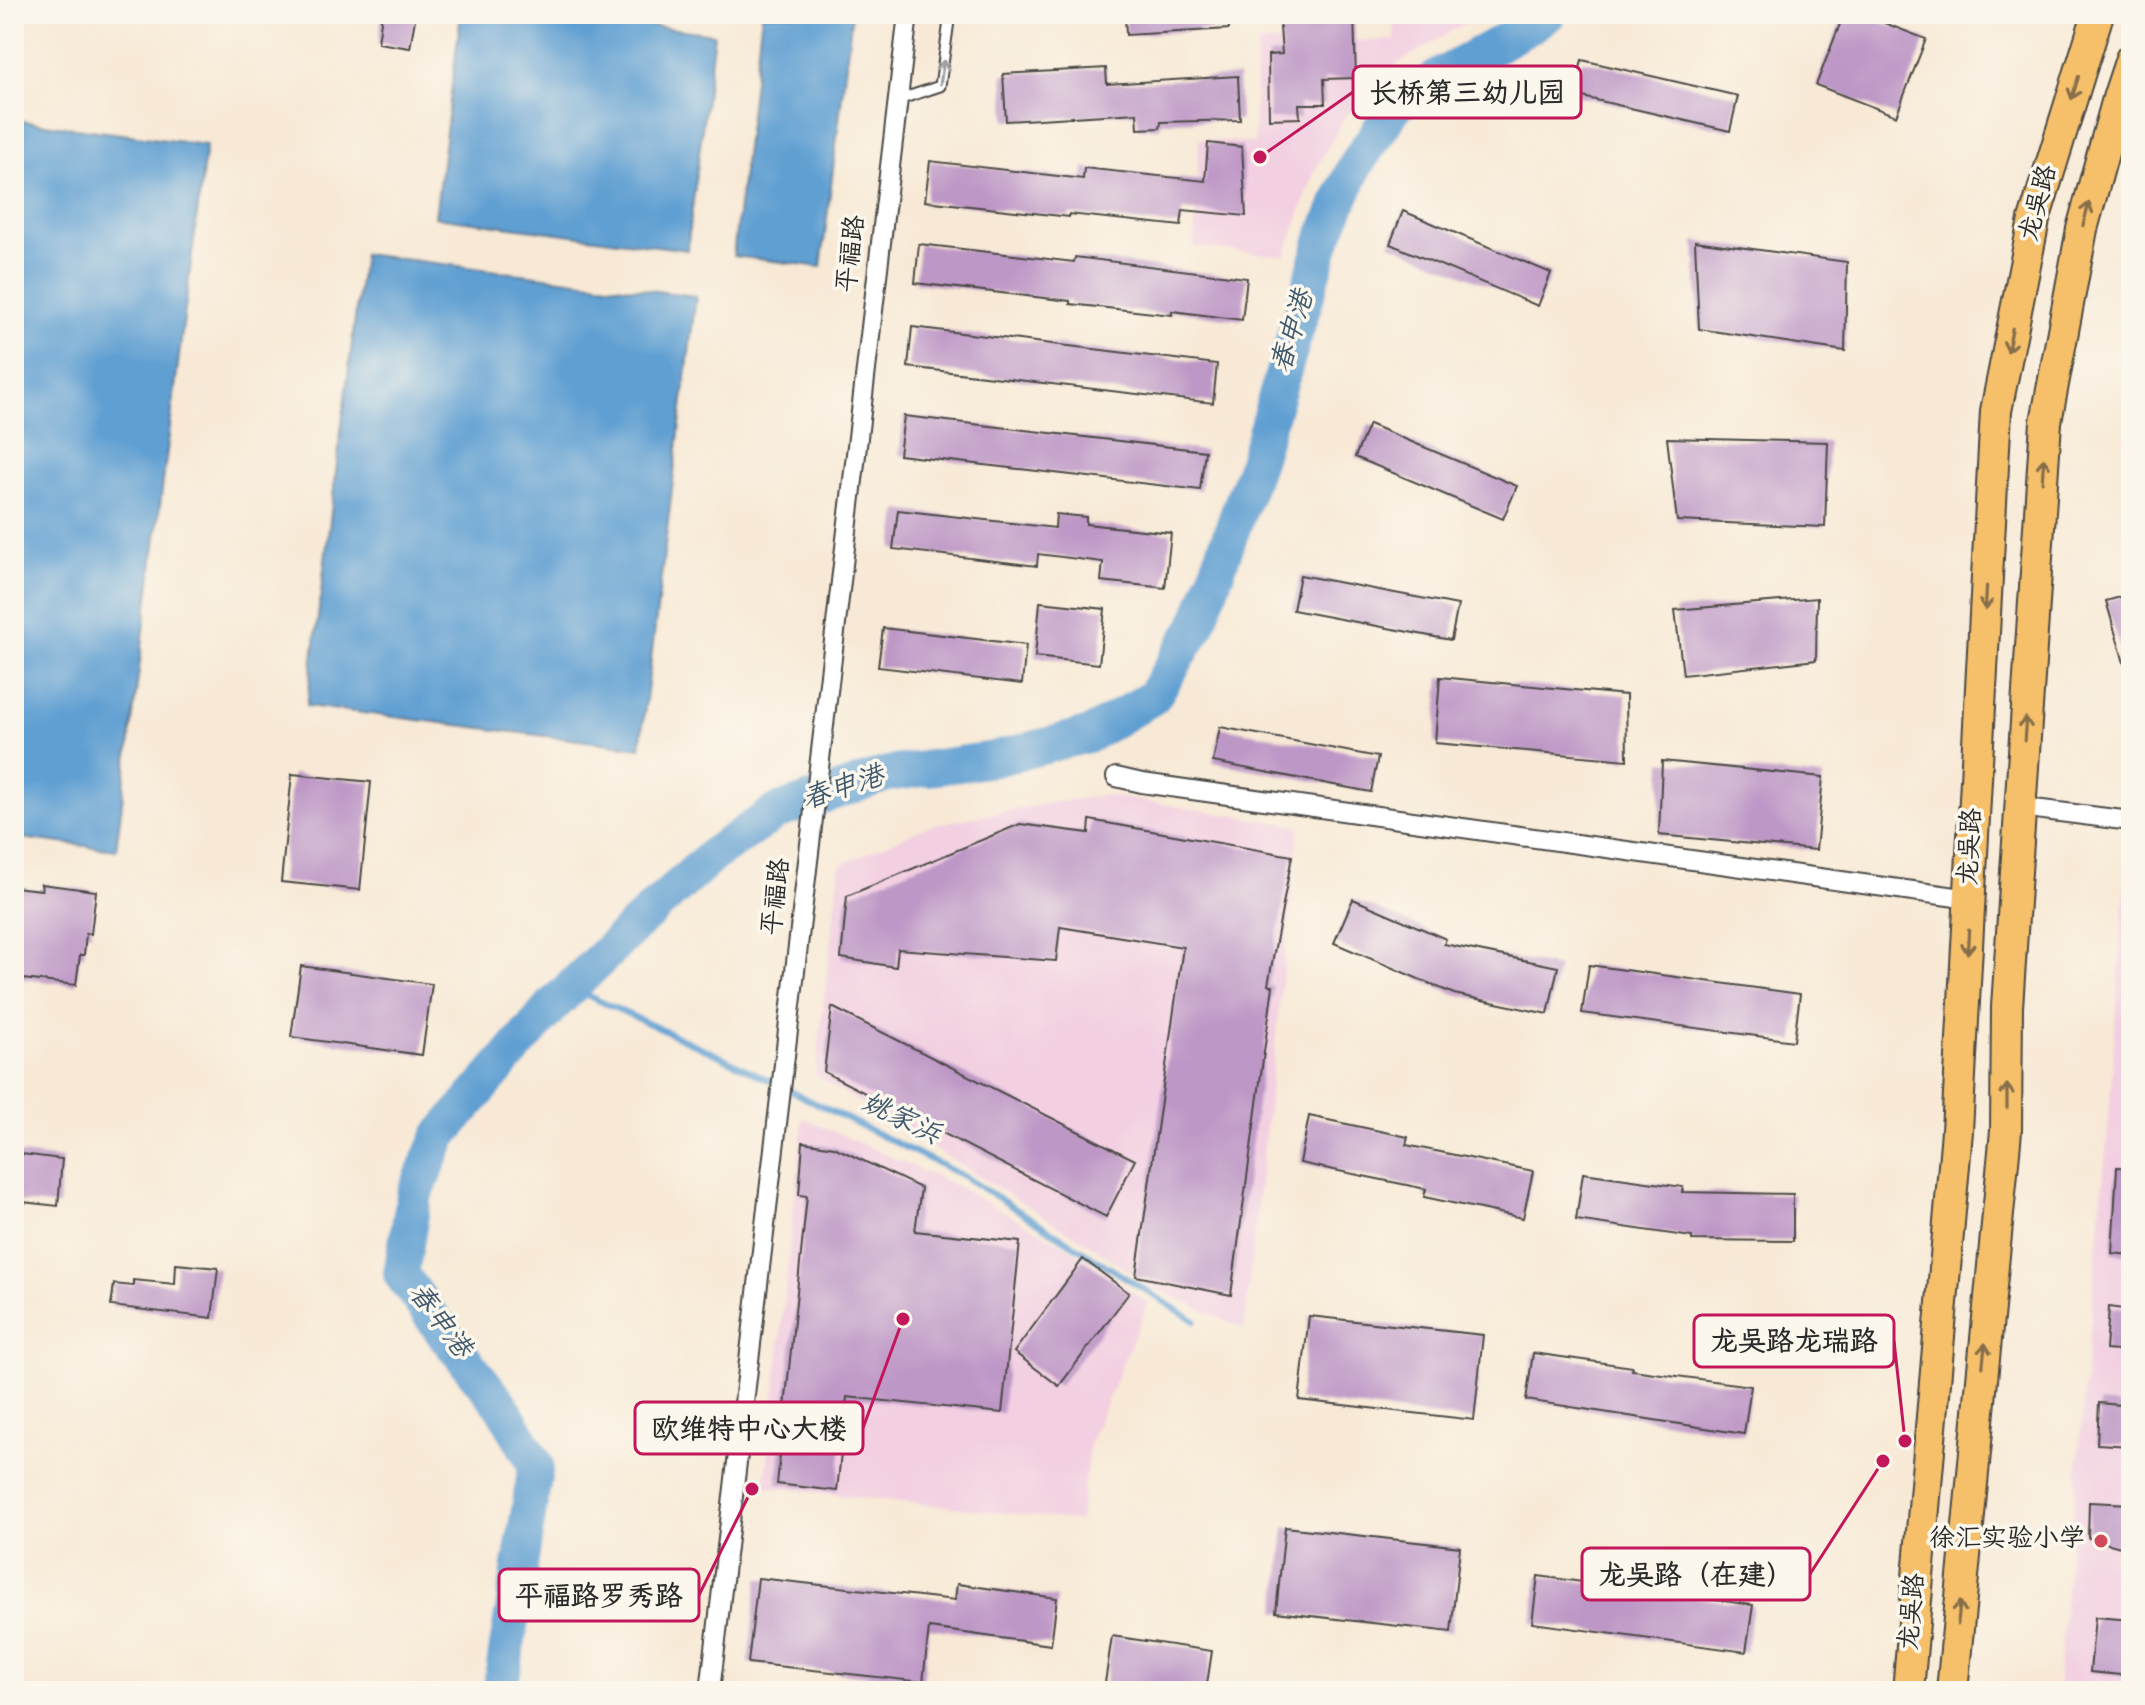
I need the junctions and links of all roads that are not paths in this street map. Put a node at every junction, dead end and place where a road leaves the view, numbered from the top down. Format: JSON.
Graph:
{"nodes":[{"id":1,"x":908,"y":14,"type":"edge"},
{"id":2,"x":950,"y":14,"type":"edge"},
{"id":3,"x":2098,"y":14,"type":"edge"},
{"id":4,"x":2131,"y":59,"type":"edge"},
{"id":5,"x":898,"y":100,"type":"junction"},
{"id":6,"x":1116,"y":777,"type":"dead end"},
{"id":7,"x":2019,"y":807,"type":"junction"},
{"id":8,"x":2131,"y":821,"type":"edge"},
{"id":9,"x":1970,"y":899,"type":"junction"},
{"id":10,"x":710,"y":1691,"type":"edge"},
{"id":11,"x":1908,"y":1691,"type":"edge"},
{"id":12,"x":1952,"y":1691,"type":"edge"}],
"edges":[{"from":1,"to":5,"type":"street","name":"平福路"},
{"from":5,"to":2,"type":"lane","one_way":true},
{"from":3,"to":9,"type":"main road","name":"龙吴路","one_way":true},
{"from":7,"to":4,"type":"main road","name":"龙吴路","one_way":true},
{"from":5,"to":10,"type":"street","name":"平福路"},
{"from":6,"to":9,"type":"street"},
{"from":7,"to":8,"type":"street"},
{"from":12,"to":7,"type":"main road","name":"龙吴路","one_way":true},
{"from":9,"to":11,"type":"main road","name":"龙吴路","one_way":true}]}
